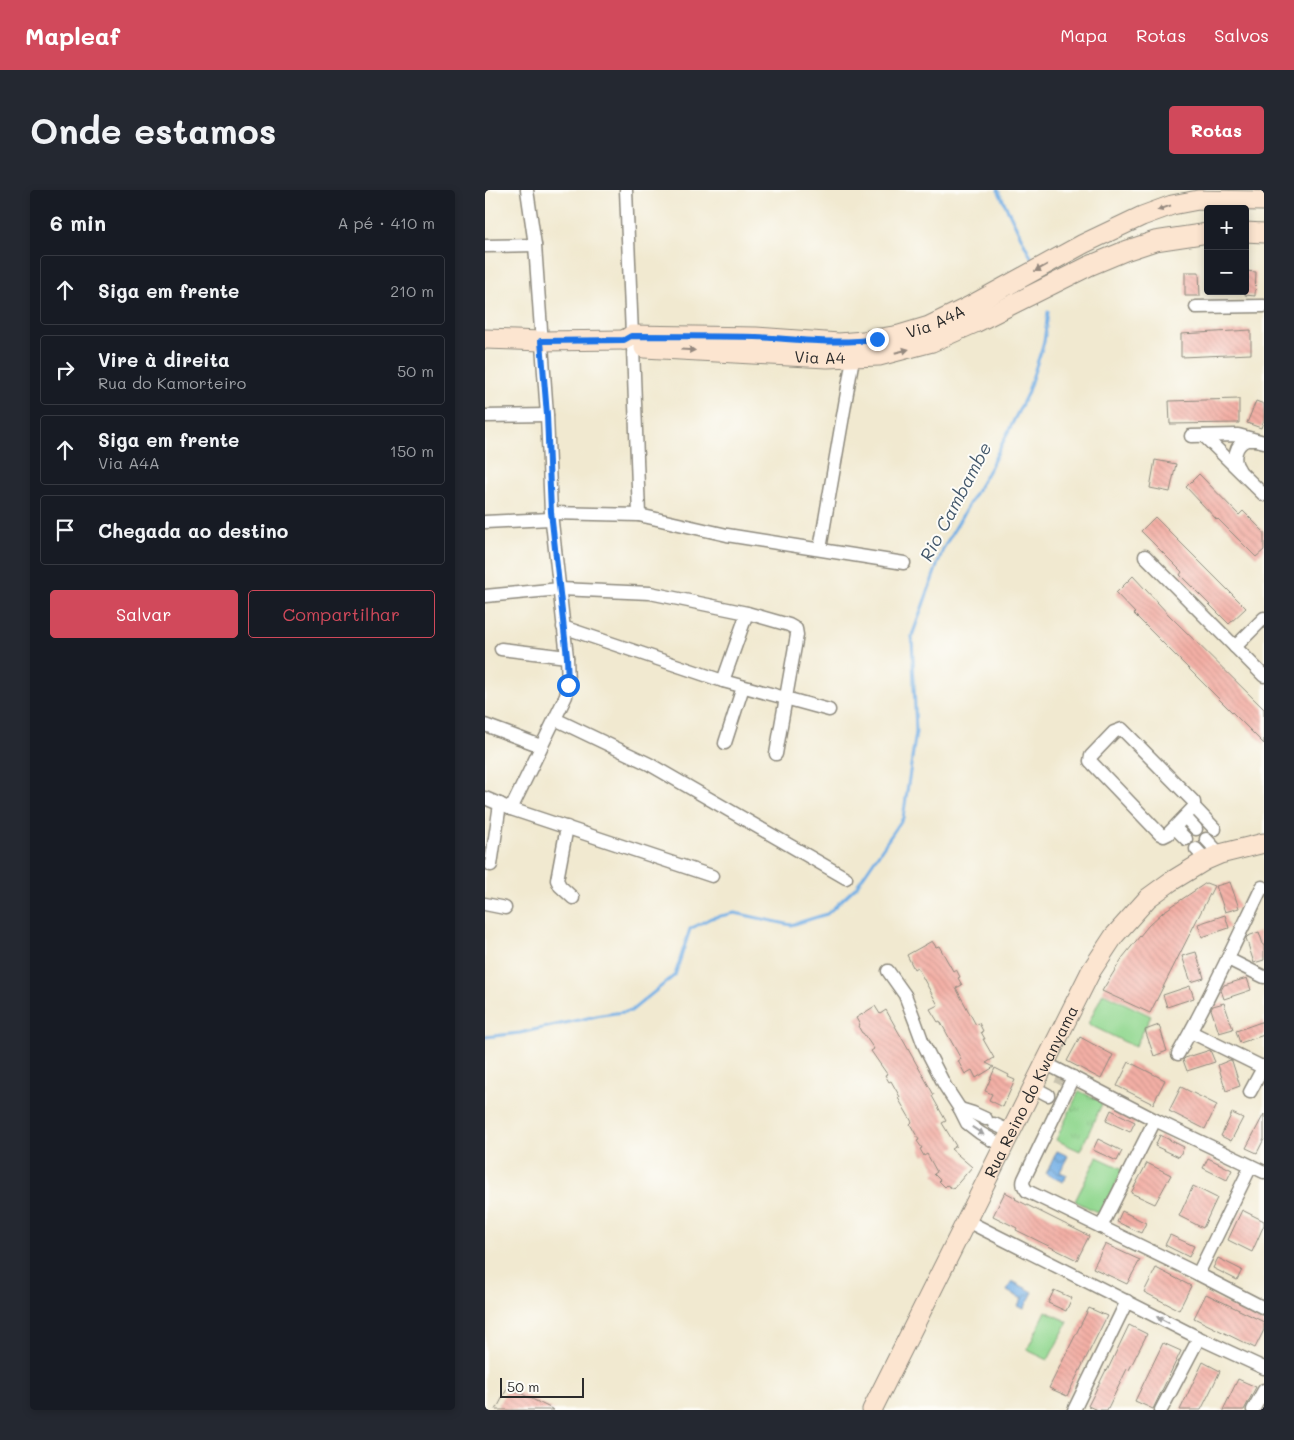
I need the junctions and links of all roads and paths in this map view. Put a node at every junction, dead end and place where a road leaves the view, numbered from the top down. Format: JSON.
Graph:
{"nodes":[{"id":1,"x":527,"y":190,"type":"edge"},
{"id":2,"x":626,"y":190,"type":"edge"},
{"id":3,"x":1192,"y":195,"type":"edge"},
{"id":4,"x":1264,"y":201,"type":"edge"},
{"id":5,"x":1249,"y":232,"type":"edge"},
{"id":6,"x":1264,"y":233,"type":"edge"},
{"id":7,"x":1204,"y":234,"type":"edge"},
{"id":8,"x":485,"y":246,"type":"edge"},
{"id":9,"x":535,"y":246,"type":"junction"},
{"id":10,"x":1264,"y":306,"type":"edge"},
{"id":11,"x":1195,"y":307,"type":"dead end"},
{"id":12,"x":971,"y":315,"type":"junction"},
{"id":13,"x":485,"y":339,"type":"edge"},
{"id":14,"x":541,"y":341,"type":"junction"},
{"id":15,"x":629,"y":341,"type":"junction"},
{"id":16,"x":853,"y":358,"type":"junction"},
{"id":17,"x":547,"y":415,"type":"junction"},
{"id":18,"x":485,"y":416,"type":"edge"},
{"id":19,"x":1262,"y":442,"type":"edge"},
{"id":20,"x":1241,"y":470,"type":"junction"},
{"id":21,"x":1264,"y":495,"type":"edge"},
{"id":22,"x":639,"y":514,"type":"junction"},
{"id":23,"x":551,"y":516,"type":"junction"},
{"id":24,"x":485,"y":522,"type":"edge"},
{"id":25,"x":820,"y":549,"type":"junction"},
{"id":26,"x":1145,"y":556,"type":"dead end"},
{"id":27,"x":904,"y":563,"type":"dead end"},
{"id":28,"x":560,"y":589,"type":"junction"},
{"id":29,"x":485,"y":596,"type":"edge"},
{"id":30,"x":747,"y":613,"type":"junction"},
{"id":31,"x":1264,"y":618,"type":"edge"},
{"id":32,"x":563,"y":626,"type":"junction"},
{"id":33,"x":1235,"y":646,"type":"junction"},
{"id":34,"x":501,"y":649,"type":"dead end"},
{"id":35,"x":567,"y":657,"type":"junction"},
{"id":36,"x":1264,"y":676,"type":"edge"},
{"id":37,"x":723,"y":681,"type":"junction"},
{"id":38,"x":743,"y":686,"type":"junction"},
{"id":39,"x":786,"y":698,"type":"junction"},
{"id":40,"x":829,"y":710,"type":"dead end"},
{"id":41,"x":555,"y":719,"type":"junction"},
{"id":42,"x":485,"y":725,"type":"edge"},
{"id":43,"x":725,"y":743,"type":"dead end"},
{"id":44,"x":541,"y":746,"type":"junction"},
{"id":45,"x":775,"y":754,"type":"dead end"},
{"id":46,"x":485,"y":798,"type":"edge"},
{"id":47,"x":506,"y":806,"type":"junction"},
{"id":48,"x":1194,"y":807,"type":"junction"},
{"id":49,"x":1185,"y":817,"type":"junction"},
{"id":50,"x":567,"y":827,"type":"junction"},
{"id":51,"x":1175,"y":828,"type":"junction"},
{"id":52,"x":1196,"y":829,"type":"dead end"},
{"id":53,"x":1215,"y":829,"type":"dead end"},
{"id":54,"x":1186,"y":839,"type":"dead end"},
{"id":55,"x":1206,"y":839,"type":"dead end"},
{"id":56,"x":1264,"y":843,"type":"edge"},
{"id":57,"x":1207,"y":854,"type":"junction"},
{"id":58,"x":491,"y":865,"type":"dead end"},
{"id":59,"x":712,"y":876,"type":"dead end"},
{"id":60,"x":846,"y":878,"type":"dead end"},
{"id":61,"x":1264,"y":888,"type":"edge"},
{"id":62,"x":573,"y":898,"type":"dead end"},
{"id":63,"x":485,"y":904,"type":"edge"},
{"id":64,"x":505,"y":908,"type":"dead end"},
{"id":65,"x":1228,"y":959,"type":"junction"},
{"id":66,"x":888,"y":971,"type":"dead end"},
{"id":67,"x":1264,"y":977,"type":"edge"},
{"id":68,"x":1191,"y":1032,"type":"junction"},
{"id":69,"x":1178,"y":1054,"type":"dead end"},
{"id":70,"x":1264,"y":1067,"type":"edge"},
{"id":71,"x":1058,"y":1075,"type":"junction"},
{"id":72,"x":1251,"y":1092,"type":"dead end"},
{"id":73,"x":1049,"y":1095,"type":"junction"},
{"id":74,"x":960,"y":1109,"type":"junction"},
{"id":75,"x":1155,"y":1120,"type":"junction"},
{"id":76,"x":999,"y":1130,"type":"junction"},
{"id":77,"x":1251,"y":1166,"type":"junction"},
{"id":78,"x":1264,"y":1172,"type":"edge"},
{"id":79,"x":967,"y":1220,"type":"junction"},
{"id":80,"x":1101,"y":1228,"type":"junction"},
{"id":81,"x":1198,"y":1274,"type":"junction"},
{"id":82,"x":1127,"y":1302,"type":"junction"},
{"id":83,"x":1264,"y":1308,"type":"edge"},
{"id":84,"x":1199,"y":1338,"type":"junction"},
{"id":85,"x":1264,"y":1368,"type":"edge"},
{"id":86,"x":1264,"y":1390,"type":"edge"},
{"id":87,"x":872,"y":1410,"type":"edge"},
{"id":88,"x":1074,"y":1410,"type":"edge"},
{"id":89,"x":1161,"y":1410,"type":"edge"},
{"id":90,"x":1253,"y":1410,"type":"edge"}],
"edges":[{"from":1,"to":9,"type":"street"},
{"from":2,"to":15,"type":"street"},
{"from":3,"to":4,"type":"main road","name":"Via A4A"},
{"from":3,"to":12,"type":"main road","name":"Via A4A","one_way":true},
{"from":5,"to":6,"type":"main road"},
{"from":7,"to":12,"type":"main road","name":"Via A4"},
{"from":8,"to":9,"type":"street"},
{"from":9,"to":14,"type":"street"},
{"from":10,"to":11,"type":"street"},
{"from":12,"to":15,"type":"main road","name":"Via A4A"},
{"from":16,"to":12,"type":"main road","name":"Via A4","one_way":true},
{"from":13,"to":14,"type":"main road"},
{"from":14,"to":15,"type":"main road"},
{"from":14,"to":17,"type":"street"},
{"from":15,"to":16,"type":"main road","name":"Via A4","one_way":true},
{"from":15,"to":22,"type":"street"},
{"from":16,"to":25,"type":"street"},
{"from":17,"to":18,"type":"street"},
{"from":17,"to":23,"type":"street"},
{"from":19,"to":20,"type":"street"},
{"from":19,"to":20,"type":"street"},
{"from":20,"to":21,"type":"street"},
{"from":22,"to":23,"type":"street"},
{"from":22,"to":25,"type":"street"},
{"from":23,"to":24,"type":"street"},
{"from":23,"to":28,"type":"street"},
{"from":25,"to":27,"type":"street"},
{"from":26,"to":33,"type":"street"},
{"from":28,"to":29,"type":"street"},
{"from":28,"to":30,"type":"street"},
{"from":28,"to":32,"type":"street"},
{"from":30,"to":37,"type":"street"},
{"from":30,"to":39,"type":"street"},
{"from":31,"to":33,"type":"street"},
{"from":32,"to":35,"type":"street"},
{"from":32,"to":37,"type":"street"},
{"from":33,"to":36,"type":"street"},
{"from":34,"to":35,"type":"street"},
{"from":35,"to":41,"type":"street"},
{"from":37,"to":38,"type":"street"},
{"from":38,"to":39,"type":"street"},
{"from":38,"to":43,"type":"street"},
{"from":39,"to":40,"type":"street"},
{"from":39,"to":45,"type":"street"},
{"from":41,"to":44,"type":"street"},
{"from":41,"to":60,"type":"street"},
{"from":42,"to":44,"type":"street"},
{"from":44,"to":47,"type":"street"},
{"from":46,"to":47,"type":"street"},
{"from":47,"to":50,"type":"street"},
{"from":47,"to":58,"type":"street"},
{"from":48,"to":49,"type":"street"},
{"from":48,"to":51,"type":"street"},
{"from":48,"to":53,"type":"street"},
{"from":49,"to":51,"type":"street"},
{"from":49,"to":52,"type":"street"},
{"from":50,"to":59,"type":"street"},
{"from":50,"to":62,"type":"street"},
{"from":51,"to":54,"type":"street"},
{"from":55,"to":57,"type":"street"},
{"from":56,"to":57,"type":"main road","name":"Rua Reino do Kwanyama"},
{"from":57,"to":71,"type":"main road","name":"Rua Reino do Kwanyama"},
{"from":61,"to":65,"type":"street"},
{"from":63,"to":64,"type":"street"},
{"from":65,"to":67,"type":"street"},
{"from":65,"to":68,"type":"street"},
{"from":66,"to":74,"type":"street"},
{"from":68,"to":69,"type":"street"},
{"from":68,"to":70,"type":"street"},
{"from":70,"to":72,"type":"street"},
{"from":71,"to":73,"type":"main road","name":"Rua Reino do Kwanyama"},
{"from":71,"to":73,"type":"street"},
{"from":71,"to":75,"type":"street"},
{"from":73,"to":76,"type":"main road","name":"Rua Reino do Kwanyama"},
{"from":73,"to":80,"type":"street"},
{"from":74,"to":76,"type":"street"},
{"from":74,"to":76,"type":"street","one_way":true},
{"from":75,"to":77,"type":"street"},
{"from":75,"to":80,"type":"street"},
{"from":76,"to":79,"type":"main road","name":"Rua Reino do Kwanyama"},
{"from":77,"to":78,"type":"street"},
{"from":77,"to":81,"type":"street"},
{"from":79,"to":82,"type":"street"},
{"from":79,"to":87,"type":"main road","name":"Rua Reino do Kwanyama"},
{"from":80,"to":81,"type":"street"},
{"from":81,"to":83,"type":"street"},
{"from":84,"to":82,"type":"street","one_way":true},
{"from":82,"to":88,"type":"street"},
{"from":84,"to":85,"type":"street"},
{"from":84,"to":89,"type":"street"},
{"from":86,"to":90,"type":"street"}]}
